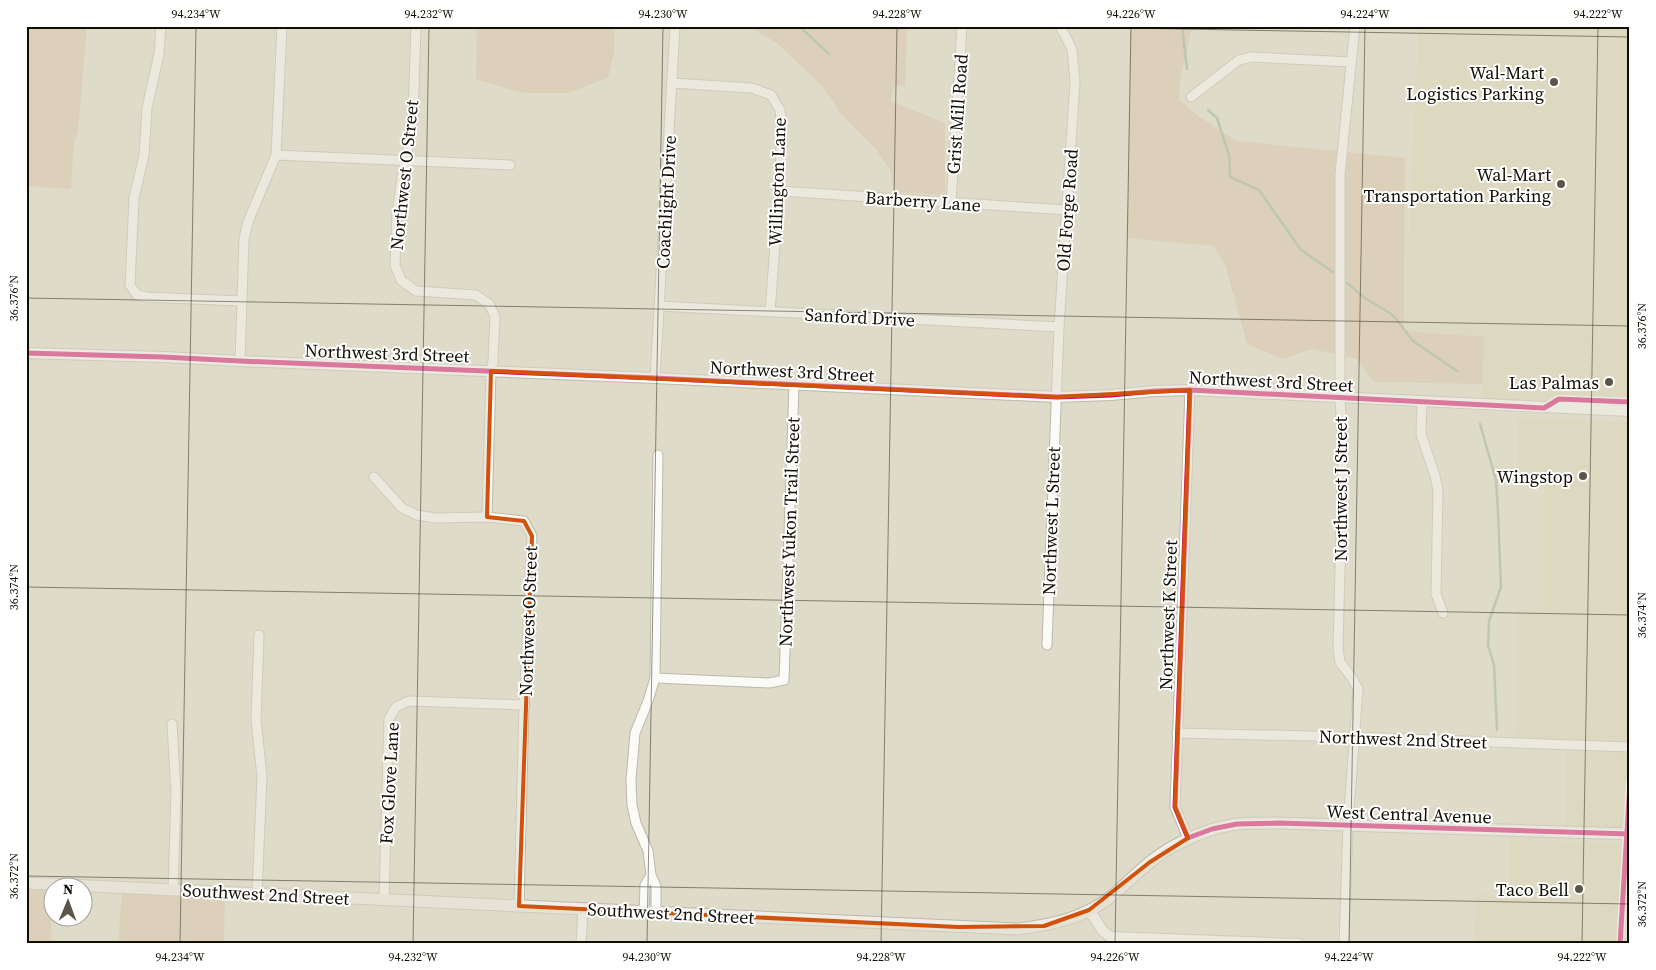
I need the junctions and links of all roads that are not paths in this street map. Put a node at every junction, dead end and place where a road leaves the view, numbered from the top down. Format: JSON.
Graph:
{"nodes":[{"id":1,"x":161,"y":26,"type":"edge"},
{"id":2,"x":282,"y":26,"type":"edge"},
{"id":3,"x":416,"y":26,"type":"edge"},
{"id":4,"x":675,"y":26,"type":"edge"},
{"id":5,"x":962,"y":26,"type":"edge"},
{"id":6,"x":1060,"y":26,"type":"edge"},
{"id":7,"x":1354,"y":26,"type":"edge"},
{"id":8,"x":1350,"y":62,"type":"junction"},
{"id":9,"x":672,"y":83,"type":"junction"},
{"id":10,"x":1191,"y":97,"type":"dead end"},
{"id":11,"x":276,"y":155,"type":"junction"},
{"id":12,"x":406,"y":160,"type":"junction"},
{"id":13,"x":510,"y":165,"type":"dead end"},
{"id":14,"x":779,"y":191,"type":"junction"},
{"id":15,"x":951,"y":203,"type":"junction"},
{"id":16,"x":1066,"y":210,"type":"junction"},
{"id":17,"x":241,"y":301,"type":"junction"},
{"id":18,"x":660,"y":306,"type":"junction"},
{"id":19,"x":770,"y":312,"type":"junction"},
{"id":20,"x":1059,"y":327,"type":"junction"},
{"id":21,"x":26,"y":353,"type":"edge"},
{"id":22,"x":240,"y":361,"type":"junction"},
{"id":23,"x":491,"y":371,"type":"junction"},
{"id":24,"x":655,"y":378,"type":"junction"},
{"id":25,"x":794,"y":385,"type":"junction"},
{"id":26,"x":1190,"y":390,"type":"junction"},
{"id":27,"x":1057,"y":396,"type":"junction"},
{"id":28,"x":1340,"y":398,"type":"junction"},
{"id":29,"x":1422,"y":402,"type":"junction"},
{"id":30,"x":1630,"y":411,"type":"edge"},
{"id":31,"x":658,"y":455,"type":"dead end"},
{"id":32,"x":374,"y":477,"type":"dead end"},
{"id":33,"x":487,"y":517,"type":"junction"},
{"id":34,"x":1443,"y":613,"type":"dead end"},
{"id":35,"x":259,"y":635,"type":"dead end"},
{"id":36,"x":1047,"y":645,"type":"dead end"},
{"id":37,"x":655,"y":678,"type":"junction"},
{"id":38,"x":524,"y":705,"type":"junction"},
{"id":39,"x":172,"y":724,"type":"dead end"},
{"id":40,"x":1177,"y":733,"type":"junction"},
{"id":41,"x":1355,"y":737,"type":"junction"},
{"id":42,"x":1630,"y":747,"type":"edge"},
{"id":43,"x":1348,"y":825,"type":"junction"},
{"id":44,"x":1630,"y":834,"type":"edge"},
{"id":45,"x":1188,"y":838,"type":"junction"},
{"id":46,"x":651,"y":875,"type":"junction"},
{"id":47,"x":26,"y":883,"type":"edge"},
{"id":48,"x":173,"y":890,"type":"junction"},
{"id":49,"x":257,"y":894,"type":"junction"},
{"id":50,"x":384,"y":899,"type":"junction"},
{"id":51,"x":519,"y":906,"type":"junction"},
{"id":52,"x":582,"y":909,"type":"junction"},
{"id":53,"x":1089,"y":910,"type":"junction"},
{"id":54,"x":644,"y":912,"type":"junction"},
{"id":55,"x":656,"y":912,"type":"junction"},
{"id":56,"x":581,"y":944,"type":"edge"},
{"id":57,"x":1299,"y":944,"type":"edge"},
{"id":58,"x":1344,"y":944,"type":"edge"}],
"edges":[{"from":1,"to":17,"type":"street"},
{"from":2,"to":11,"type":"street"},
{"from":3,"to":12,"type":"street","name":"Northwest O Street"},
{"from":4,"to":9,"type":"street","name":"Coachlight Drive"},
{"from":5,"to":15,"type":"street","name":"Grist Mill Road"},
{"from":6,"to":16,"type":"street","name":"Old Forge Road"},
{"from":7,"to":8,"type":"street","name":"Northwest J Street"},
{"from":8,"to":10,"type":"street"},
{"from":8,"to":28,"type":"street","name":"Northwest J Street"},
{"from":9,"to":14,"type":"street","name":"Willington Lane"},
{"from":9,"to":18,"type":"street","name":"Coachlight Drive"},
{"from":11,"to":12,"type":"street"},
{"from":11,"to":17,"type":"street"},
{"from":12,"to":13,"type":"street"},
{"from":12,"to":23,"type":"street","name":"Northwest O Street"},
{"from":14,"to":15,"type":"street","name":"Barberry Lane"},
{"from":14,"to":19,"type":"street","name":"Willington Lane"},
{"from":15,"to":16,"type":"street","name":"Barberry Lane"},
{"from":16,"to":20,"type":"street","name":"Old Forge Road"},
{"from":17,"to":22,"type":"street"},
{"from":18,"to":19,"type":"street","name":"Sanford Drive"},
{"from":18,"to":24,"type":"street","name":"Coachlight Drive"},
{"from":19,"to":20,"type":"street","name":"Sanford Drive"},
{"from":20,"to":27,"type":"street","name":"Old Forge Road"},
{"from":21,"to":22,"type":"street","name":"Northwest 3rd Street"},
{"from":22,"to":23,"type":"street","name":"Northwest 3rd Street"},
{"from":23,"to":24,"type":"street","name":"Northwest 3rd Street"},
{"from":23,"to":33,"type":"street","name":"Northwest O Street"},
{"from":24,"to":25,"type":"street","name":"Northwest 3rd Street"},
{"from":25,"to":27,"type":"street","name":"Northwest 3rd Street"},
{"from":25,"to":37,"type":"street","name":"Northwest Yukon Trail Street"},
{"from":26,"to":27,"type":"street","name":"Northwest 3rd Street"},
{"from":26,"to":28,"type":"street","name":"Northwest 3rd Street"},
{"from":26,"to":40,"type":"street","name":"Northwest K Street"},
{"from":27,"to":36,"type":"street","name":"Northwest L Street"},
{"from":28,"to":29,"type":"street","name":"Northwest 3rd Street"},
{"from":28,"to":41,"type":"street","name":"Northwest J Street"},
{"from":29,"to":30,"type":"street","name":"Northwest 3rd Street"},
{"from":29,"to":34,"type":"street"},
{"from":31,"to":37,"type":"street"},
{"from":32,"to":33,"type":"street"},
{"from":33,"to":38,"type":"street","name":"Northwest O Street"},
{"from":35,"to":49,"type":"street"},
{"from":37,"to":46,"type":"street"},
{"from":38,"to":50,"type":"street","name":"Fox Glove Lane"},
{"from":38,"to":51,"type":"street","name":"Northwest O Street"},
{"from":39,"to":48,"type":"street"},
{"from":40,"to":41,"type":"street","name":"Northwest 2nd Street"},
{"from":40,"to":45,"type":"street","name":"Northwest K Street"},
{"from":41,"to":42,"type":"street","name":"Northwest 2nd Street"},
{"from":41,"to":43,"type":"street","name":"Northwest J Street"},
{"from":43,"to":44,"type":"main road","name":"West Central Avenue"},
{"from":43,"to":45,"type":"main road","name":"West Central Avenue"},
{"from":43,"to":58,"type":"street","name":"Northwest J Street"},
{"from":45,"to":53,"type":"main road","name":"West Central Avenue"},
{"from":46,"to":54,"type":"street"},
{"from":46,"to":55,"type":"street"},
{"from":47,"to":48,"type":"main road","name":"Southwest 2nd Street"},
{"from":48,"to":49,"type":"main road","name":"Southwest 2nd Street"},
{"from":49,"to":50,"type":"main road","name":"Southwest 2nd Street"},
{"from":50,"to":51,"type":"main road","name":"Southwest 2nd Street"},
{"from":51,"to":52,"type":"main road","name":"Southwest 2nd Street"},
{"from":52,"to":54,"type":"main road","name":"Southwest 2nd Street"},
{"from":52,"to":56,"type":"street"},
{"from":53,"to":55,"type":"main road","name":"Southwest 2nd Street"},
{"from":53,"to":57,"type":"street"},
{"from":54,"to":55,"type":"main road","name":"Southwest 2nd Street"}]}
